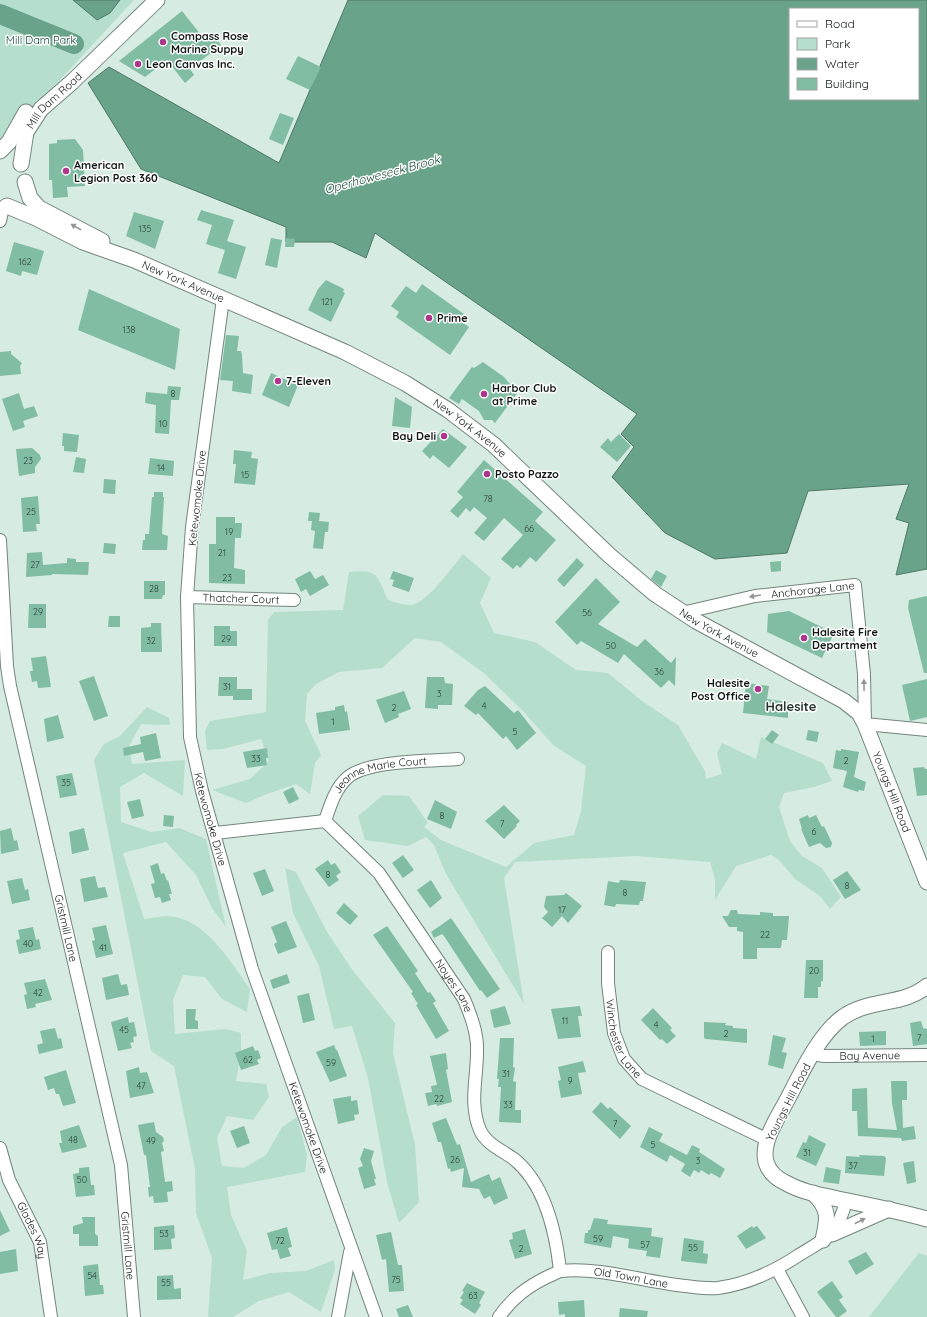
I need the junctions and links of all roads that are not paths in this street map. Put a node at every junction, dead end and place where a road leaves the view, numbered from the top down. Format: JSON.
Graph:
{"nodes":[{"id":1,"x":157,"y":0,"type":"edge"},
{"id":2,"x":106,"y":48,"type":"junction"},
{"id":3,"x":0,"y":152,"type":"edge"},
{"id":4,"x":20,"y":164,"type":"junction"},
{"id":5,"x":25,"y":182,"type":"junction"},
{"id":6,"x":2,"y":211,"type":"edge"},
{"id":7,"x":134,"y":260,"type":"junction"},
{"id":8,"x":223,"y":299,"type":"junction"},
{"id":9,"x":0,"y":540,"type":"edge"},
{"id":10,"x":188,"y":597,"type":"junction"},
{"id":11,"x":294,"y":600,"type":"dead end"},
{"id":12,"x":682,"y":613,"type":"junction"},
{"id":13,"x":865,"y":724,"type":"junction"},
{"id":14,"x":927,"y":730,"type":"edge"},
{"id":15,"x":458,"y":759,"type":"dead end"},
{"id":16,"x":325,"y":821,"type":"junction"},
{"id":17,"x":215,"y":834,"type":"junction"},
{"id":18,"x":927,"y":882,"type":"edge"},
{"id":19,"x":608,"y":952,"type":"dead end"},
{"id":20,"x":927,"y":986,"type":"edge"},
{"id":21,"x":813,"y":1054,"type":"junction"},
{"id":22,"x":927,"y":1055,"type":"edge"},
{"id":23,"x":768,"y":1140,"type":"junction"},
{"id":24,"x":0,"y":1148,"type":"edge"},
{"id":25,"x":813,"y":1194,"type":"junction"},
{"id":26,"x":846,"y":1201,"type":"junction"},
{"id":27,"x":888,"y":1209,"type":"junction"},
{"id":28,"x":927,"y":1219,"type":"edge"},
{"id":29,"x":827,"y":1237,"type":"junction"},
{"id":30,"x":351,"y":1250,"type":"junction"},
{"id":31,"x":777,"y":1269,"type":"junction"},
{"id":32,"x":560,"y":1271,"type":"junction"},
{"id":33,"x":51,"y":1317,"type":"edge"},
{"id":34,"x":134,"y":1317,"type":"edge"},
{"id":35,"x":338,"y":1317,"type":"edge"},
{"id":36,"x":376,"y":1317,"type":"edge"},
{"id":37,"x":499,"y":1317,"type":"edge"},
{"id":38,"x":803,"y":1317,"type":"edge"}],
"edges":[{"from":1,"to":2,"type":"street","name":"Mill Dam Road"},
{"from":2,"to":3,"type":"street","name":"Mill Dam Road"},
{"from":2,"to":4,"type":"street","name":"Mill Dam Road"},
{"from":3,"to":4,"type":"street"},
{"from":4,"to":5,"type":"street","name":"New York Avenue"},
{"from":5,"to":6,"type":"street"},
{"from":7,"to":5,"type":"street","name":"New York Avenue","one_way":true},
{"from":6,"to":7,"type":"street","name":"New York Avenue"},
{"from":7,"to":8,"type":"street","name":"New York Avenue"},
{"from":8,"to":10,"type":"street","name":"Ketewomoke Drive"},
{"from":8,"to":12,"type":"street","name":"New York Avenue"},
{"from":9,"to":34,"type":"street","name":"Gristmill Lane"},
{"from":10,"to":11,"type":"street","name":"Thatcher Court"},
{"from":10,"to":17,"type":"street","name":"Ketewomoke Drive"},
{"from":12,"to":13,"type":"street","name":"New York Avenue"},
{"from":13,"to":12,"type":"street","name":"Anchorage Lane","one_way":true},
{"from":13,"to":14,"type":"street"},
{"from":13,"to":18,"type":"street","name":"Youngs Hill Road"},
{"from":15,"to":16,"type":"street","name":"Jeanne Marie Court"},
{"from":16,"to":17,"type":"street"},
{"from":16,"to":32,"type":"street","name":"Noyes Lane"},
{"from":17,"to":30,"type":"street","name":"Ketewomoke Drive"},
{"from":19,"to":23,"type":"street","name":"Winchester Lane"},
{"from":20,"to":21,"type":"street","name":"Youngs Hill Road"},
{"from":21,"to":22,"type":"street","name":"Bay Avenue"},
{"from":21,"to":23,"type":"street","name":"Youngs Hill Road"},
{"from":23,"to":25,"type":"street","name":"Youngs Hill Road"},
{"from":24,"to":33,"type":"street","name":"Glades Way"},
{"from":25,"to":26,"type":"street","name":"Youngs Hill Road"},
{"from":25,"to":29,"type":"street"},
{"from":26,"to":27,"type":"street","name":"Youngs Hill Road"},
{"from":26,"to":29,"type":"street"},
{"from":27,"to":28,"type":"street","name":"Youngs Hill Road"},
{"from":29,"to":27,"type":"street","one_way":true},
{"from":29,"to":31,"type":"street","name":"Old Town Lane"},
{"from":30,"to":35,"type":"street"},
{"from":30,"to":36,"type":"street","name":"Ketewomoke Drive"},
{"from":31,"to":32,"type":"street","name":"Old Town Lane"},
{"from":31,"to":38,"type":"street"},
{"from":32,"to":37,"type":"street","name":"Old Town Lane"}]}
